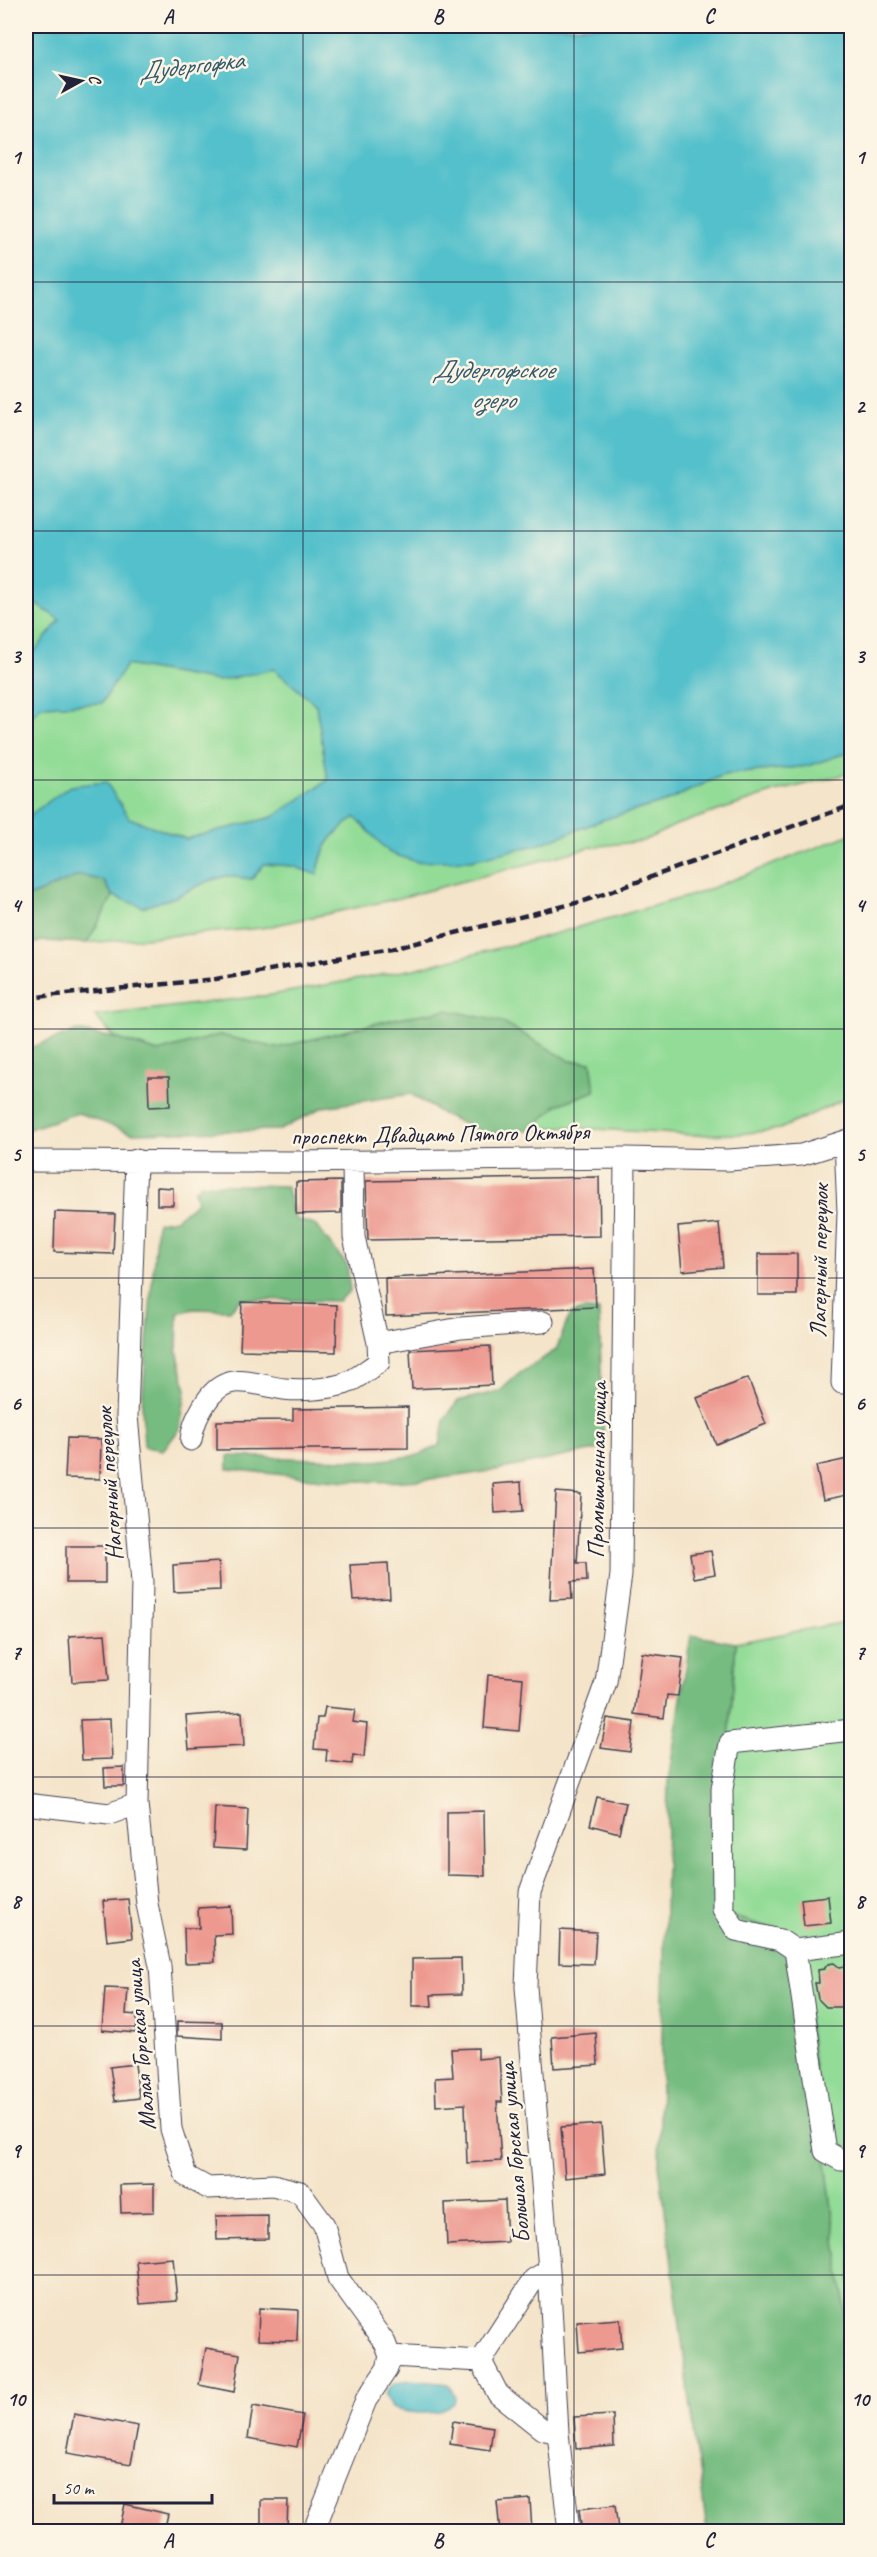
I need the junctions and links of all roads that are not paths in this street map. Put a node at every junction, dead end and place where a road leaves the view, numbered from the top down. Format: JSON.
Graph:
{"nodes":[{"id":1,"x":848,"y":1140,"type":"edge"},
{"id":2,"x":625,"y":1158,"type":"junction"},
{"id":3,"x":136,"y":1160,"type":"junction"},
{"id":4,"x":26,"y":1161,"type":"edge"},
{"id":5,"x":353,"y":1161,"type":"junction"},
{"id":6,"x":543,"y":1322,"type":"dead end"},
{"id":7,"x":378,"y":1343,"type":"junction"},
{"id":8,"x":842,"y":1383,"type":"dead end"},
{"id":9,"x":191,"y":1440,"type":"dead end"},
{"id":10,"x":852,"y":1730,"type":"edge"},
{"id":11,"x":572,"y":1777,"type":"joint"},
{"id":12,"x":26,"y":1804,"type":"edge"},
{"id":13,"x":137,"y":1804,"type":"junction"},
{"id":14,"x":852,"y":1943,"type":"edge"},
{"id":15,"x":795,"y":1950,"type":"junction"},
{"id":16,"x":852,"y":2160,"type":"edge"},
{"id":17,"x":549,"y":2270,"type":"junction"},
{"id":18,"x":390,"y":2356,"type":"junction"},
{"id":19,"x":481,"y":2361,"type":"junction"},
{"id":20,"x":558,"y":2433,"type":"junction"},
{"id":21,"x":313,"y":2532,"type":"edge"},
{"id":22,"x":569,"y":2532,"type":"edge"}],
"edges":[{"from":1,"to":2,"type":"street","name":"проспект Двадцать Пятого Октября"},
{"from":1,"to":8,"type":"street","name":"Лагерный переулок"},
{"from":2,"to":5,"type":"street","name":"проспект Двадцать Пятого Октября"},
{"from":2,"to":11,"type":"street","name":"Промышленная улица"},
{"from":3,"to":4,"type":"street","name":"проспект Двадцать Пятого Октября"},
{"from":3,"to":5,"type":"street","name":"проспект Двадцать Пятого Октября"},
{"from":3,"to":13,"type":"street","name":"Нагорный переулок"},
{"from":5,"to":7,"type":"street"},
{"from":6,"to":7,"type":"street"},
{"from":7,"to":9,"type":"street"},
{"from":10,"to":15,"type":"street"},
{"from":11,"to":17,"type":"street","name":"Большая Горская улица"},
{"from":12,"to":13,"type":"street"},
{"from":13,"to":18,"type":"street","name":"Малая Горская улица"},
{"from":14,"to":15,"type":"street"},
{"from":15,"to":16,"type":"street"},
{"from":17,"to":19,"type":"street"},
{"from":17,"to":20,"type":"street","name":"Большая Горская улица"},
{"from":18,"to":19,"type":"street"},
{"from":18,"to":21,"type":"street"},
{"from":19,"to":20,"type":"street"},
{"from":20,"to":22,"type":"street","name":"Большая Горская улица"}]}
